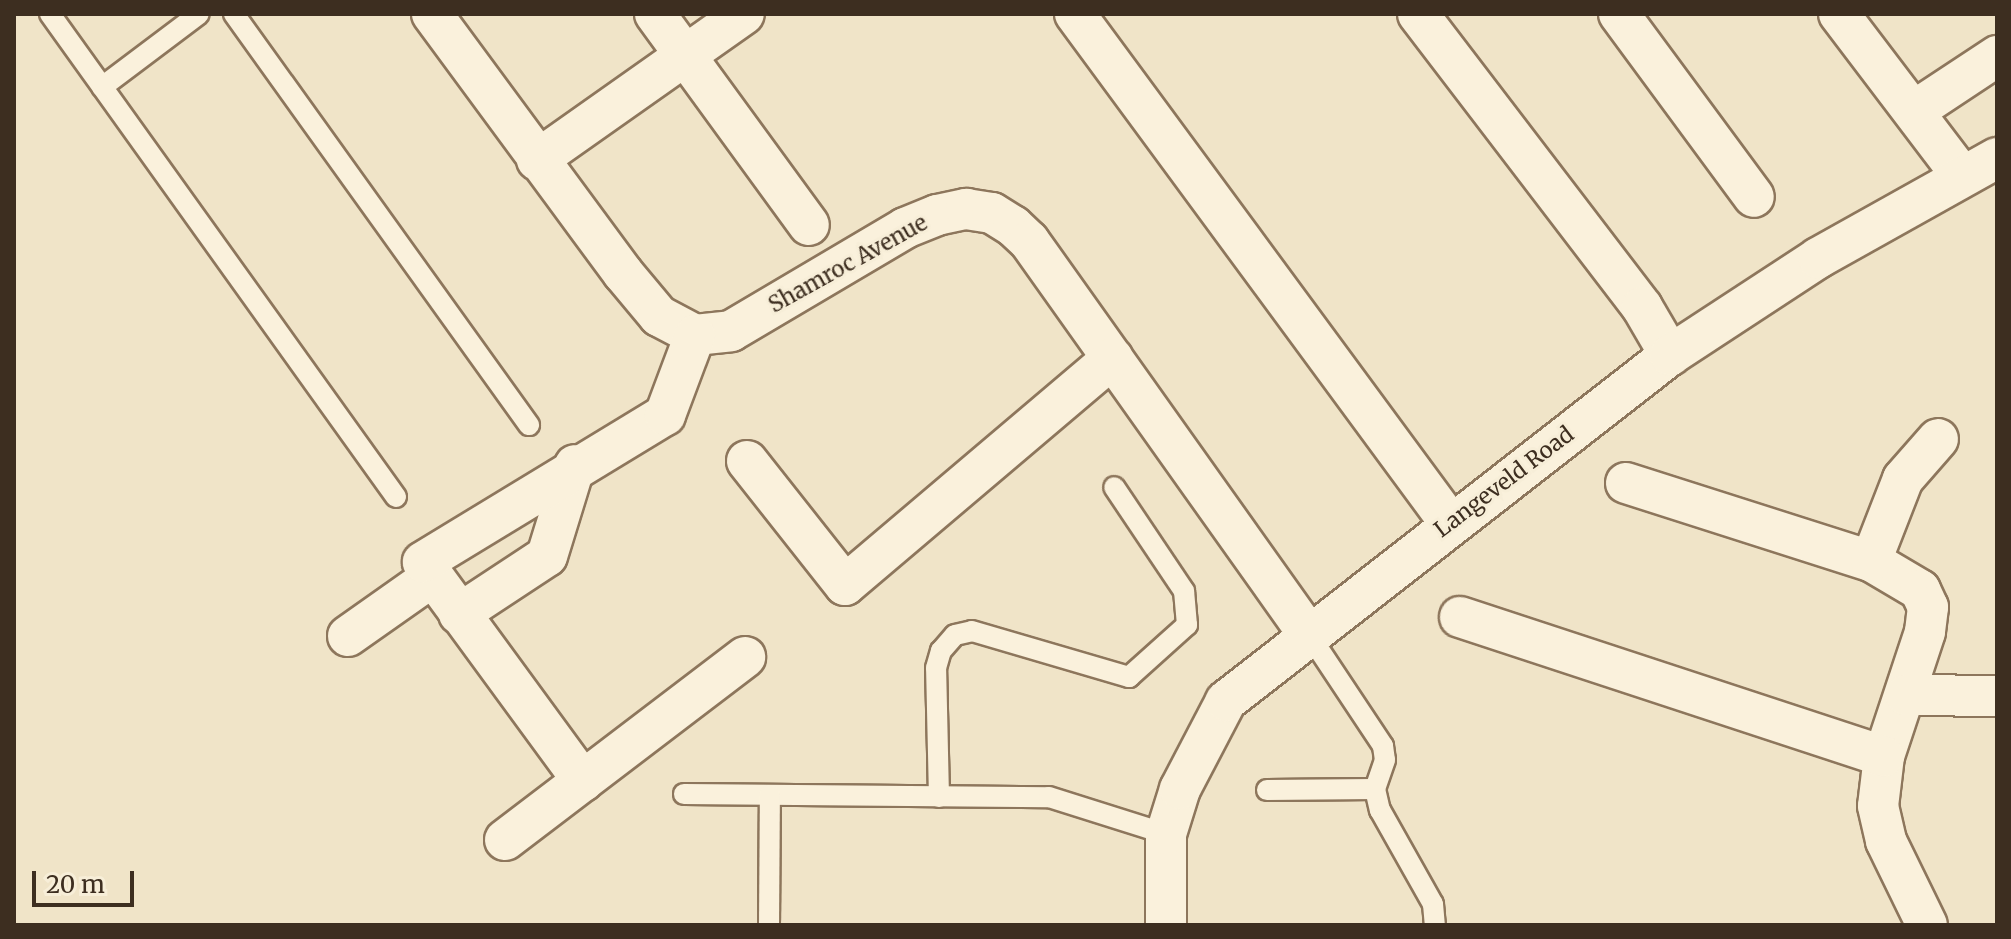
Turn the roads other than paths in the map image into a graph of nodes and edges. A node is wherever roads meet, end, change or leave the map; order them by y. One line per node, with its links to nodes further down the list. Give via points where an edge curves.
1 (50, 14): 13 (lane)
2 (199, 14): 13 (lane)
3 (234, 14): 23 (lane)
4 (432, 14): 16 (street)
5 (655, 14): 11 (street)
6 (744, 14): 11 (street)
7 (1075, 14): 30 (street)
8 (1418, 14): 21 (street, via 1642,307)
9 (1619, 14): 18 (street)
10 (1839, 14): 14 (street)
11 (685, 55): 16 (street); 19 (street)
12 (1997, 56): 14 (street)
13 (102, 87): 29 (lane)
14 (1914, 111): 17 (street)
15 (1997, 158): 17 (street, Langeveld Road)
16 (537, 160): 20 (street, via 659,316)
17 (1962, 176): 21 (street, Langeveld Road, via 1818,258)
18 (1754, 197)
19 (809, 225)
20 (695, 335): 22 (street, Shamroc Avenue, via 731,331 905,228 966,209 992,213 1029,241); 26 (street, via 665,415)
21 (1670, 355): 30 (street, Langeveld Road)
22 (1113, 358): 25 (street, via 845,585); 35 (street, Shamroc Avenue)
23 (529, 425)
24 (1938, 439): 31 (street, via 1907,471)
25 (747, 461)
26 (575, 465): 32 (street); 33 (street, via 547,556)
27 (1626, 483): 31 (street)
28 (1114, 487): 46 (lane, via 1184,591 1187,625 1129,677 972,631 955,635 941,651 936,668)
29 (396, 497)
30 (1450, 523): 35 (street, Langeveld Road)
31 (1871, 561): 38 (street, via 1920,590 1928,607)
32 (428, 569): 33 (street); 36 (street)
33 (459, 614): 41 (street)
34 (1460, 617): 40 (street)
35 (1308, 633): 42 (lane, via 1383,746 1385,760); 47 (street, Langeveld Road, via 1226,701 1180,789)
36 (348, 636)
37 (745, 657): 41 (street)
38 (1906, 695): 39 (street); 40 (street)
39 (1997, 696)
40 (1884, 756): 52 (street, via 1878,806 1886,841)
41 (583, 781): 48 (street)
42 (1375, 789): 43 (lane); 51 (lane, via 1380,810 1433,904)
43 (1267, 790)
44 (684, 794): 45 (lane)
45 (770, 795): 46 (lane); 49 (lane)
46 (939, 797): 47 (lane, via 1049,797)
47 (1166, 834): 50 (street, Langeveld Road)
48 (505, 840)
49 (769, 925)
50 (1166, 925)
51 (1435, 925)
52 (1927, 925)

